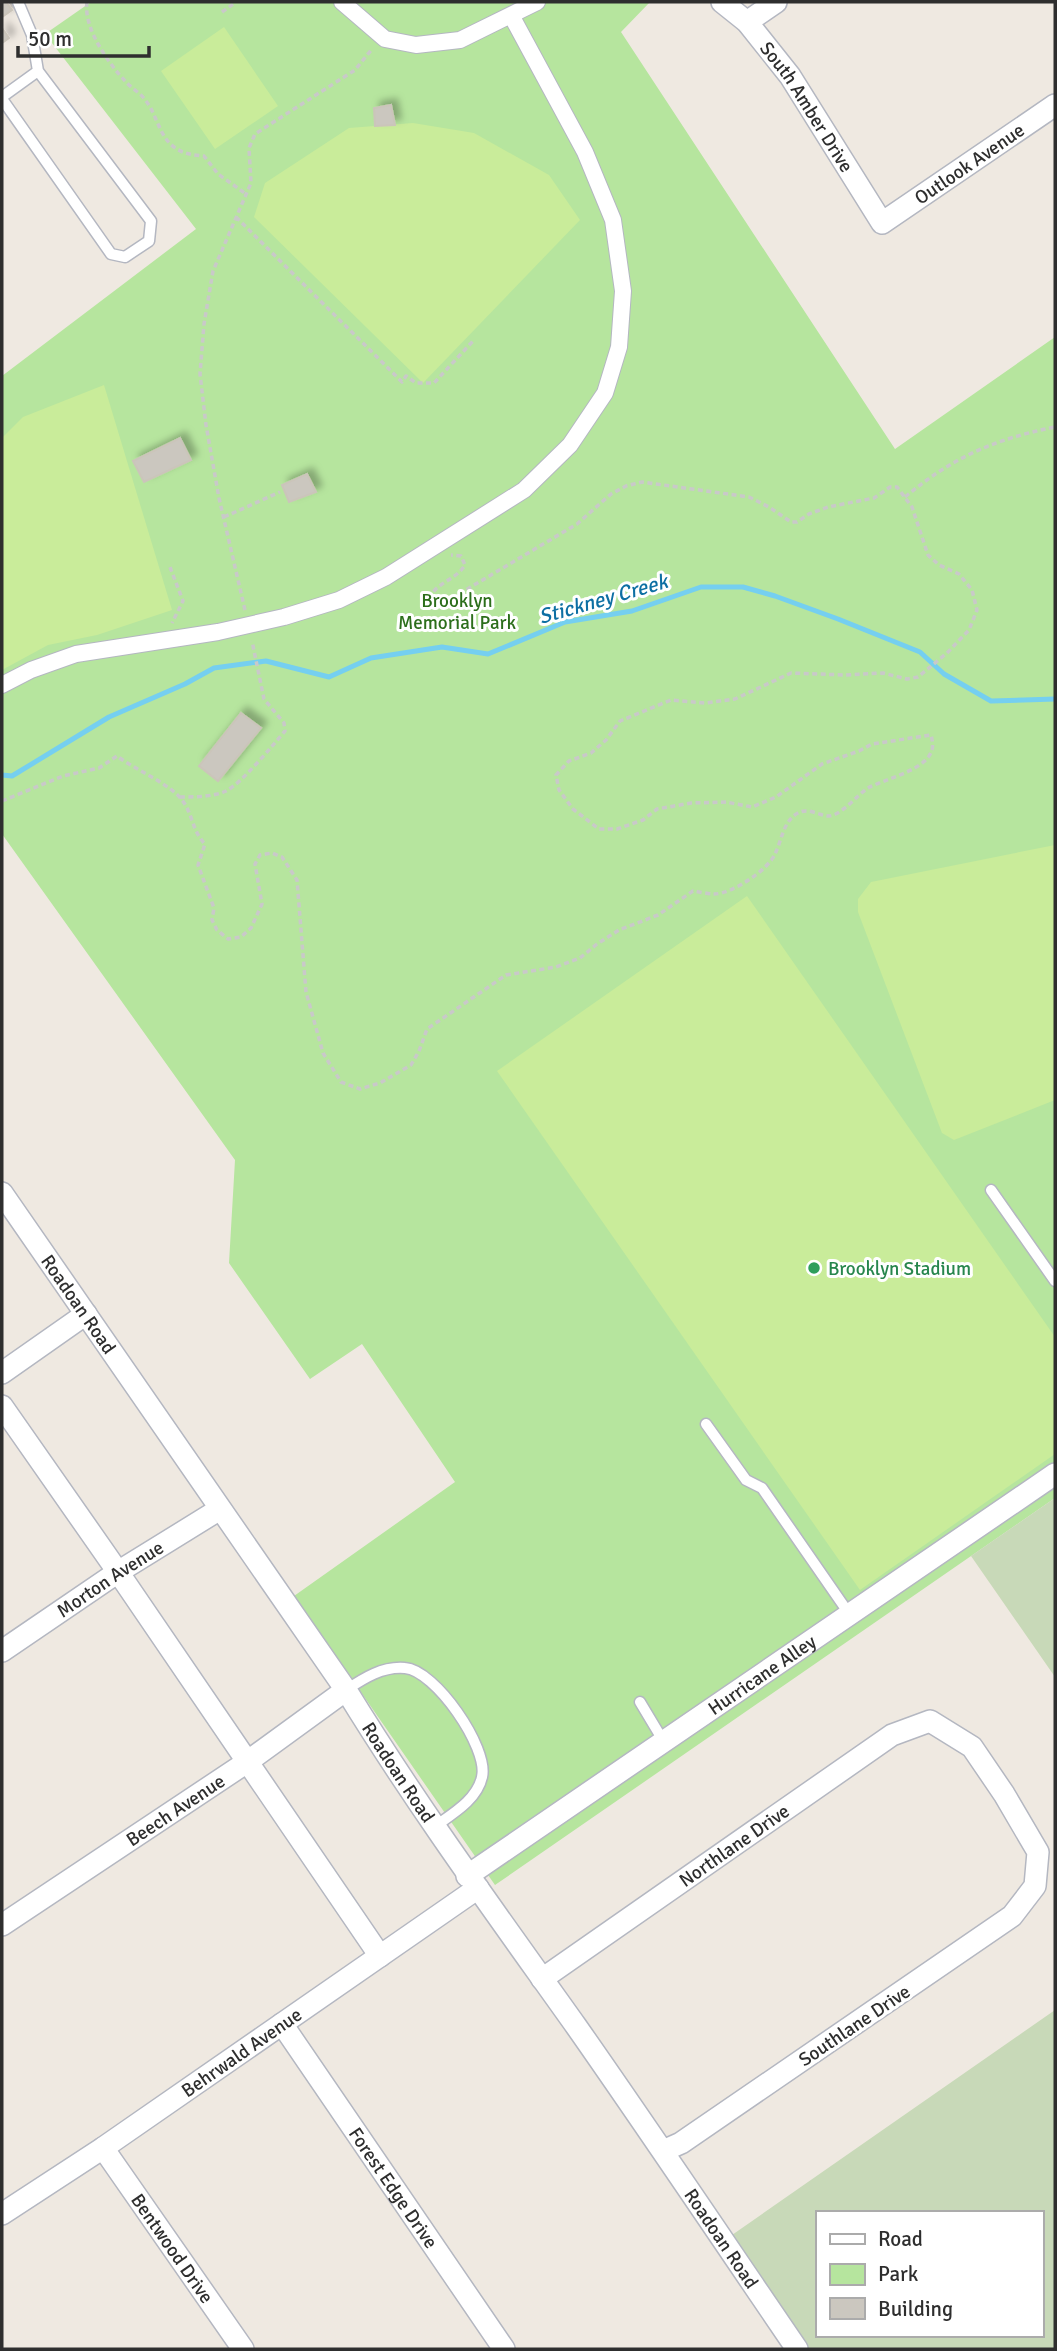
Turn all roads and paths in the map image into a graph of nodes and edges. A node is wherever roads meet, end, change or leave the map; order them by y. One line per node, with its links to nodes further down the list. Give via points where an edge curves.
1 (18, 2): 12 (lane, via 32,35)
2 (87, 2): 15 (path, via 92,33 121,76 148,104 172,146 185,154 204,156 218,174)
3 (236, 2): 8 (path)
4 (342, 2): 11 (street)
5 (537, 2): 9 (street)
6 (722, 2): 10 (street, South Amber Drive)
7 (776, 2): 10 (street)
8 (222, 12)
9 (511, 15): 11 (street, via 460,40 416,45); 25 (street, via 585,152 614,220 623,290 620,347 605,393 570,445 524,490 386,577 339,600)
10 (747, 22): 17 (street, South Amber Drive, via 790,76)
11 (380, 35): 15 (path, via 355,70 255,134)
12 (38, 71): 13 (lane); 13 (lane, via 151,222 149,241 125,257 111,254)
13 (2, 98)
14 (1055, 105): 17 (street, Outlook Avenue)
15 (246, 194): 16 (path)
16 (236, 217): 18 (path, via 402,382 406,376 416,383 434,383); 22 (path, via 213,271 200,374 205,425)
17 (882, 223)
18 (473, 341)
19 (1055, 427): 21 (path, via 1008,437 958,459)
20 (280, 492): 22 (path)
21 (905, 497): 23 (path, via 897,487 890,487 874,498 791,522 749,497 642,482 611,494 577,524 437,607 429,598 433,589 465,565 461,556 452,555); 28 (path, via 928,555 959,574 972,590 977,610 969,630 918,677 791,673 735,699 705,703 671,700 620,721 591,753 569,761 556,775 559,790 573,809 599,829 617,829 643,820 657,809 691,803 751,807 776,797 822,764 872,744 931,736 934,744 929,757 868,789 839,813 799,812 780,838 775,856 757,875 731,889 716,894 693,891 658,915 619,930 580,958 497,980 427,1029 411,1065 380,1083 360,1089 341,1082 323,1053 306,992 297,880 282,857 260,855 255,864 262,904 251,928 241,937 228,939 212,920 215,908 198,865 205,844)
22 (224, 516): 25 (path)
23 (442, 562)
24 (170, 567): 26 (path, via 183,601)
25 (249, 625): 26 (street); 28 (path, via 264,699 285,730 257,764 226,791)
26 (163, 640): 27 (street, via 76,653)
27 (2, 685)
28 (180, 797): 29 (path, via 117,756 99,768 63,776)
29 (2, 802)
30 (991, 1190): 32 (lane)
31 (2, 1193): 33 (street, Roadoan Road)
32 (1055, 1281)
33 (86, 1314): 34 (street); 38 (street, Roadoan Road)
34 (2, 1373)
35 (2, 1405): 39 (street)
36 (706, 1424): 40 (lane, via 746,1480 762,1488)
37 (1055, 1474): 40 (street, Hurricane Alley)
38 (219, 1509): 39 (street, Morton Avenue); 42 (street, Roadoan Road)
39 (118, 1572): 41 (street, Morton Avenue); 45 (street)
40 (850, 1615): 44 (street, Hurricane Alley)
41 (2, 1651)
42 (346, 1690): 45 (street, Beech Avenue); 46 (street, Roadoan Road); 46 (lane, via 385,1669 407,1668 424,1674 463,1723 482,1759 482,1776 475,1793)
43 (640, 1703): 44 (lane)
44 (664, 1742): 47 (street, Hurricane Alley)
45 (247, 1762): 49 (street, Beech Avenue); 50 (street)
46 (434, 1827): 47 (street, Roadoan Road)
47 (472, 1882): 50 (street, Behrwald Avenue); 51 (street, Roadoan Road)
48 (1035, 1886): 51 (street, Northlane Drive, via 1038,1852 1004,1794 972,1747 930,1721 892,1735); 54 (street, Southlane Drive, via 1012,1916)
49 (2, 1925)
50 (380, 1956): 52 (street, Behrwald Avenue)
51 (542, 1979): 54 (street, Roadoan Road)
52 (282, 2024): 53 (street, Behrwald Avenue); 57 (street, Forest Edge Drive)
53 (103, 2147): 55 (street, Behrwald Avenue); 56 (street, Bentwood Drive)
54 (663, 2151): 58 (street, Roadoan Road)
55 (2, 2214)
56 (243, 2349)
57 (504, 2349)
58 (797, 2349)

